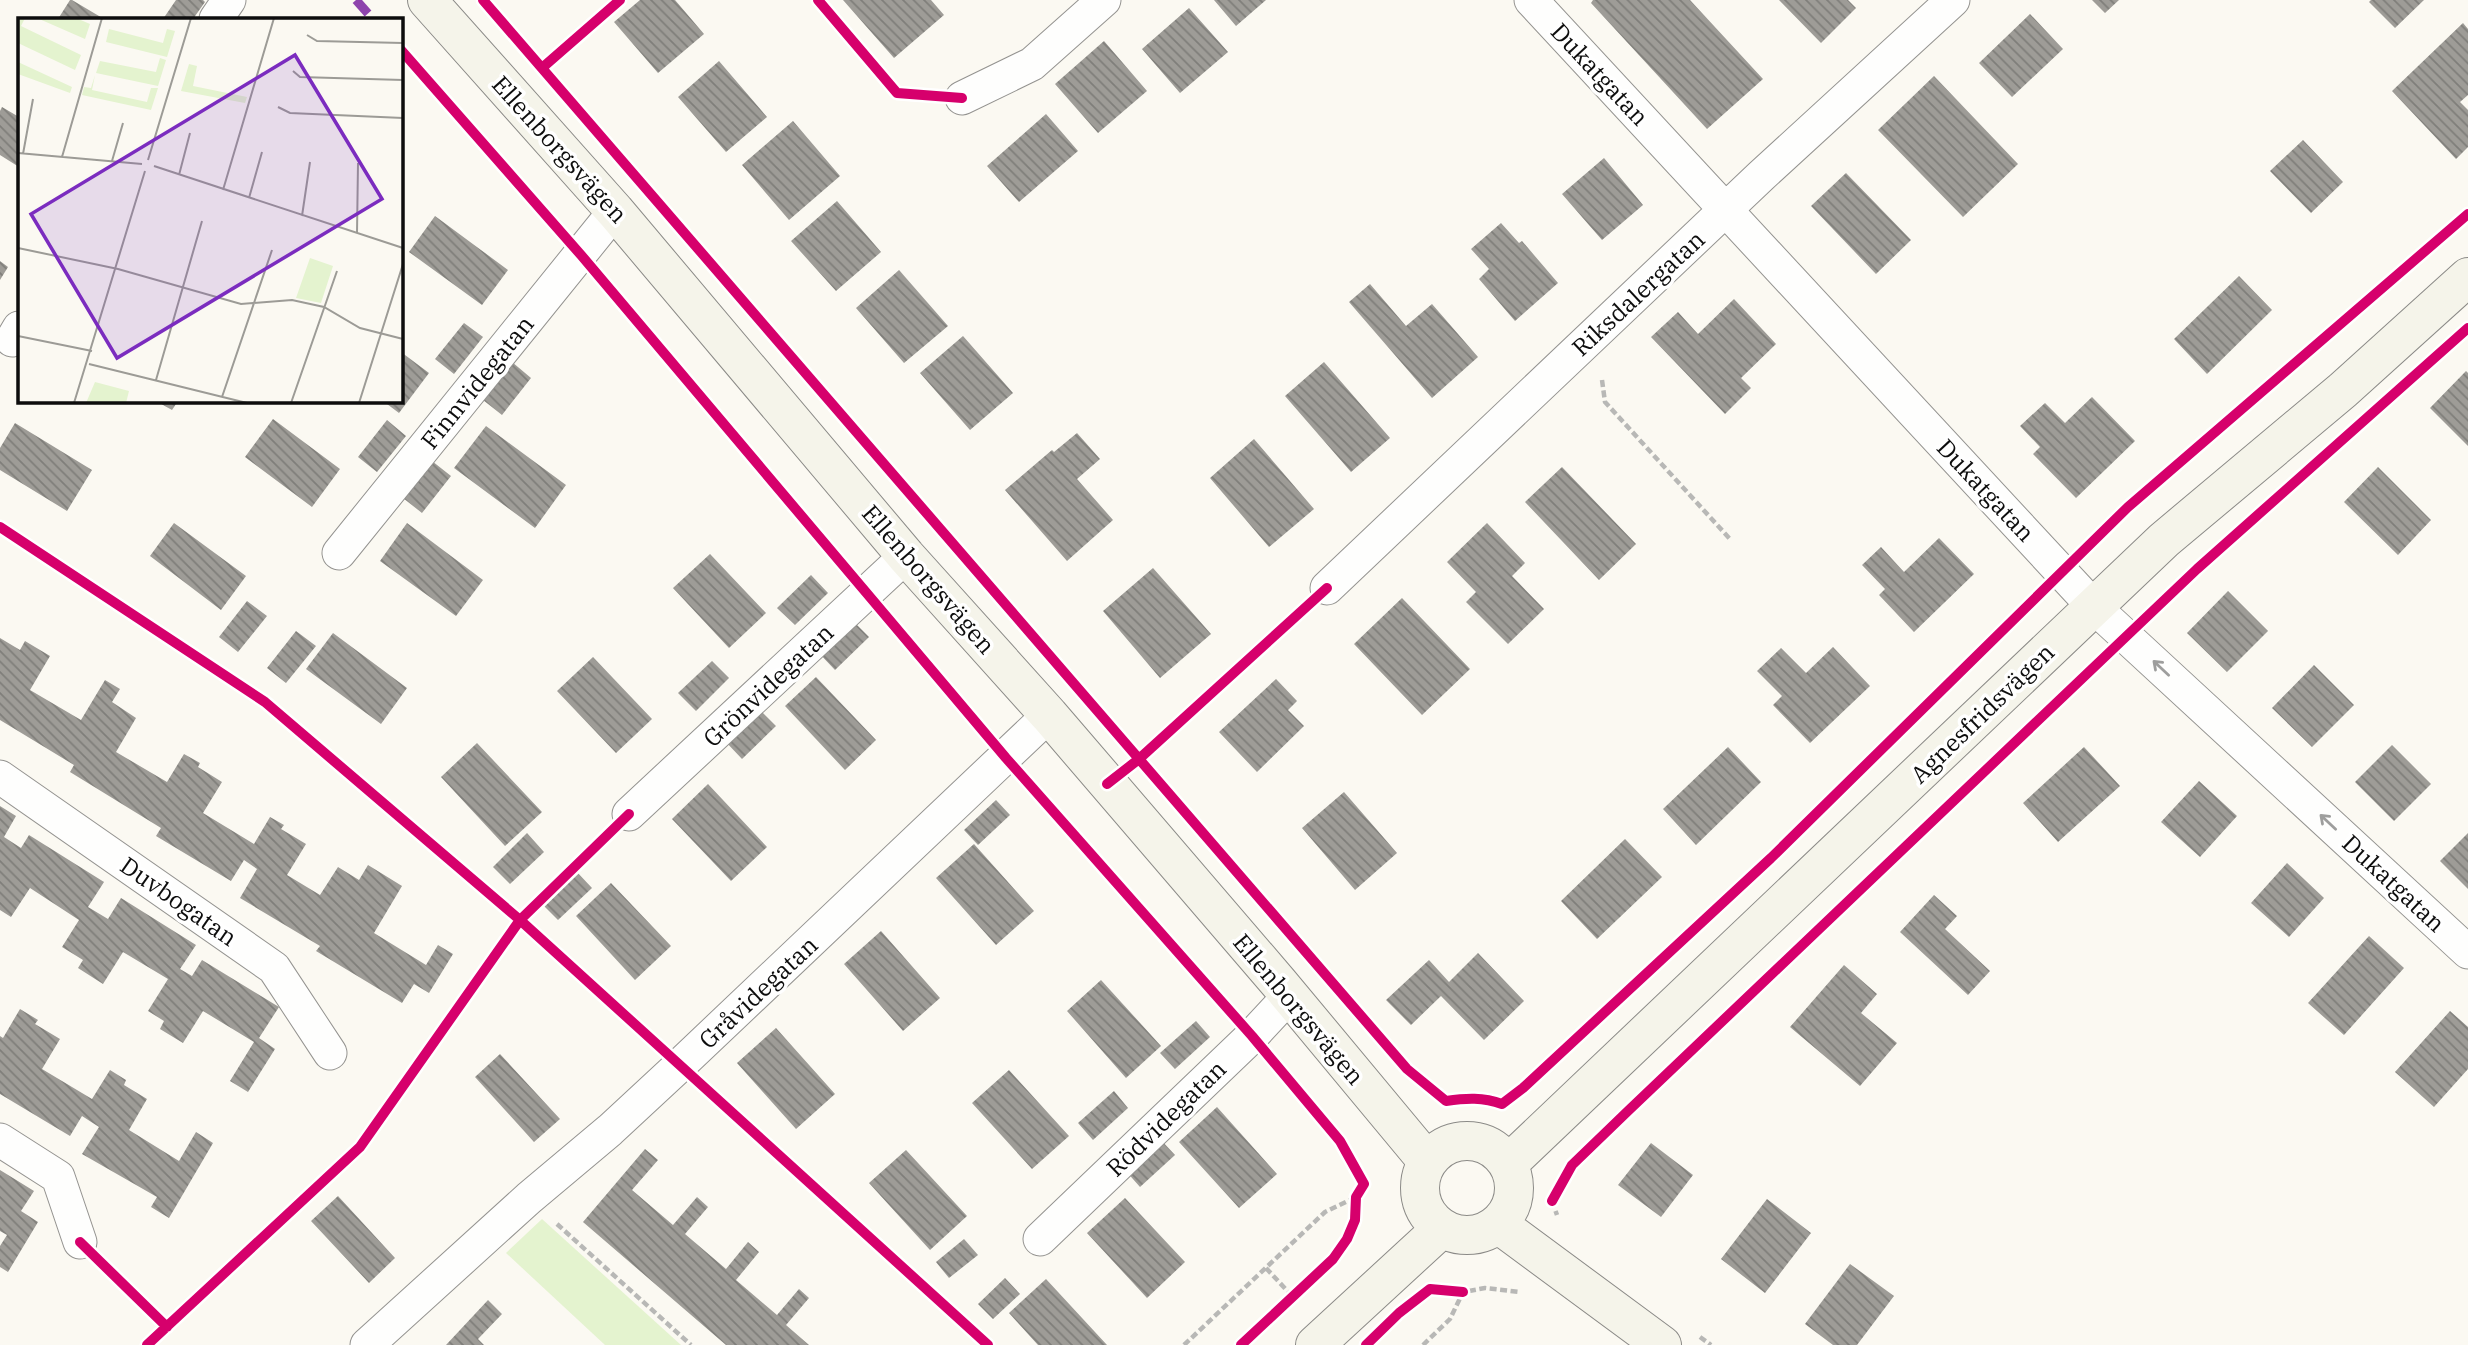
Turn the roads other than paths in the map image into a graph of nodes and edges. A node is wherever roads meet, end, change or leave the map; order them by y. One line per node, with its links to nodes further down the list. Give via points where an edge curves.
1 (229, 0): 6 (street)
2 (427, 0): 9 (street, Ellenborgsvägen)
3 (1104, 0): 7 (street, via 1032,64)
4 (1531, 0): 8 (street, Dukatgatan)
5 (1953, 0): 8 (street, Riksdalergatan)
6 (217, 18)
7 (962, 98)
8 (1726, 209): 13 (street, Riksdalergatan); 14 (street, Dukatgatan)
9 (615, 211): 11 (street, Finnvidegatan); 12 (street, Ellenborgsvägen)
10 (2468, 277): 14 (street, Agnesfridsvägen, via 2343,390 2164,540)
11 (339, 553)
12 (906, 555): 15 (street, Ellenborgsvägen); 17 (street, Grönvidegatan)
13 (1327, 588)
14 (2094, 607): 18 (street, Dukatgatan, one-way to 14); 23 (street, Agnesfridsvägen)
15 (1049, 715): 19 (street, Ellenborgsvägen); 28 (street, Gråvidegatan, via 610,1130)
16 (0, 777): 20 (street, Duvbogatan, via 274,968)
17 (629, 814)
18 (2468, 952)
19 (1290, 996): 22 (street, Ellenborgsvägen); 26 (street, Rödvidegatan)
20 (330, 1053)
21 (0, 1140): 27 (street, via 58,1177)
22 (1427, 1161): 23 (street, via 1441,1148 1459,1141 1478,1142 1495,1150); 25 (street, via 1420,1179 1420,1198)
23 (1508, 1164): 24 (street, via 1515,1181 1514,1200)
24 (1498, 1224): 25 (street, via 1479,1234 1458,1236); 30 (street)
25 (1441, 1229): 29 (street)
26 (1040, 1238)
27 (80, 1242)
28 (367, 1345)
29 (1315, 1345)
30 (1662, 1345)

